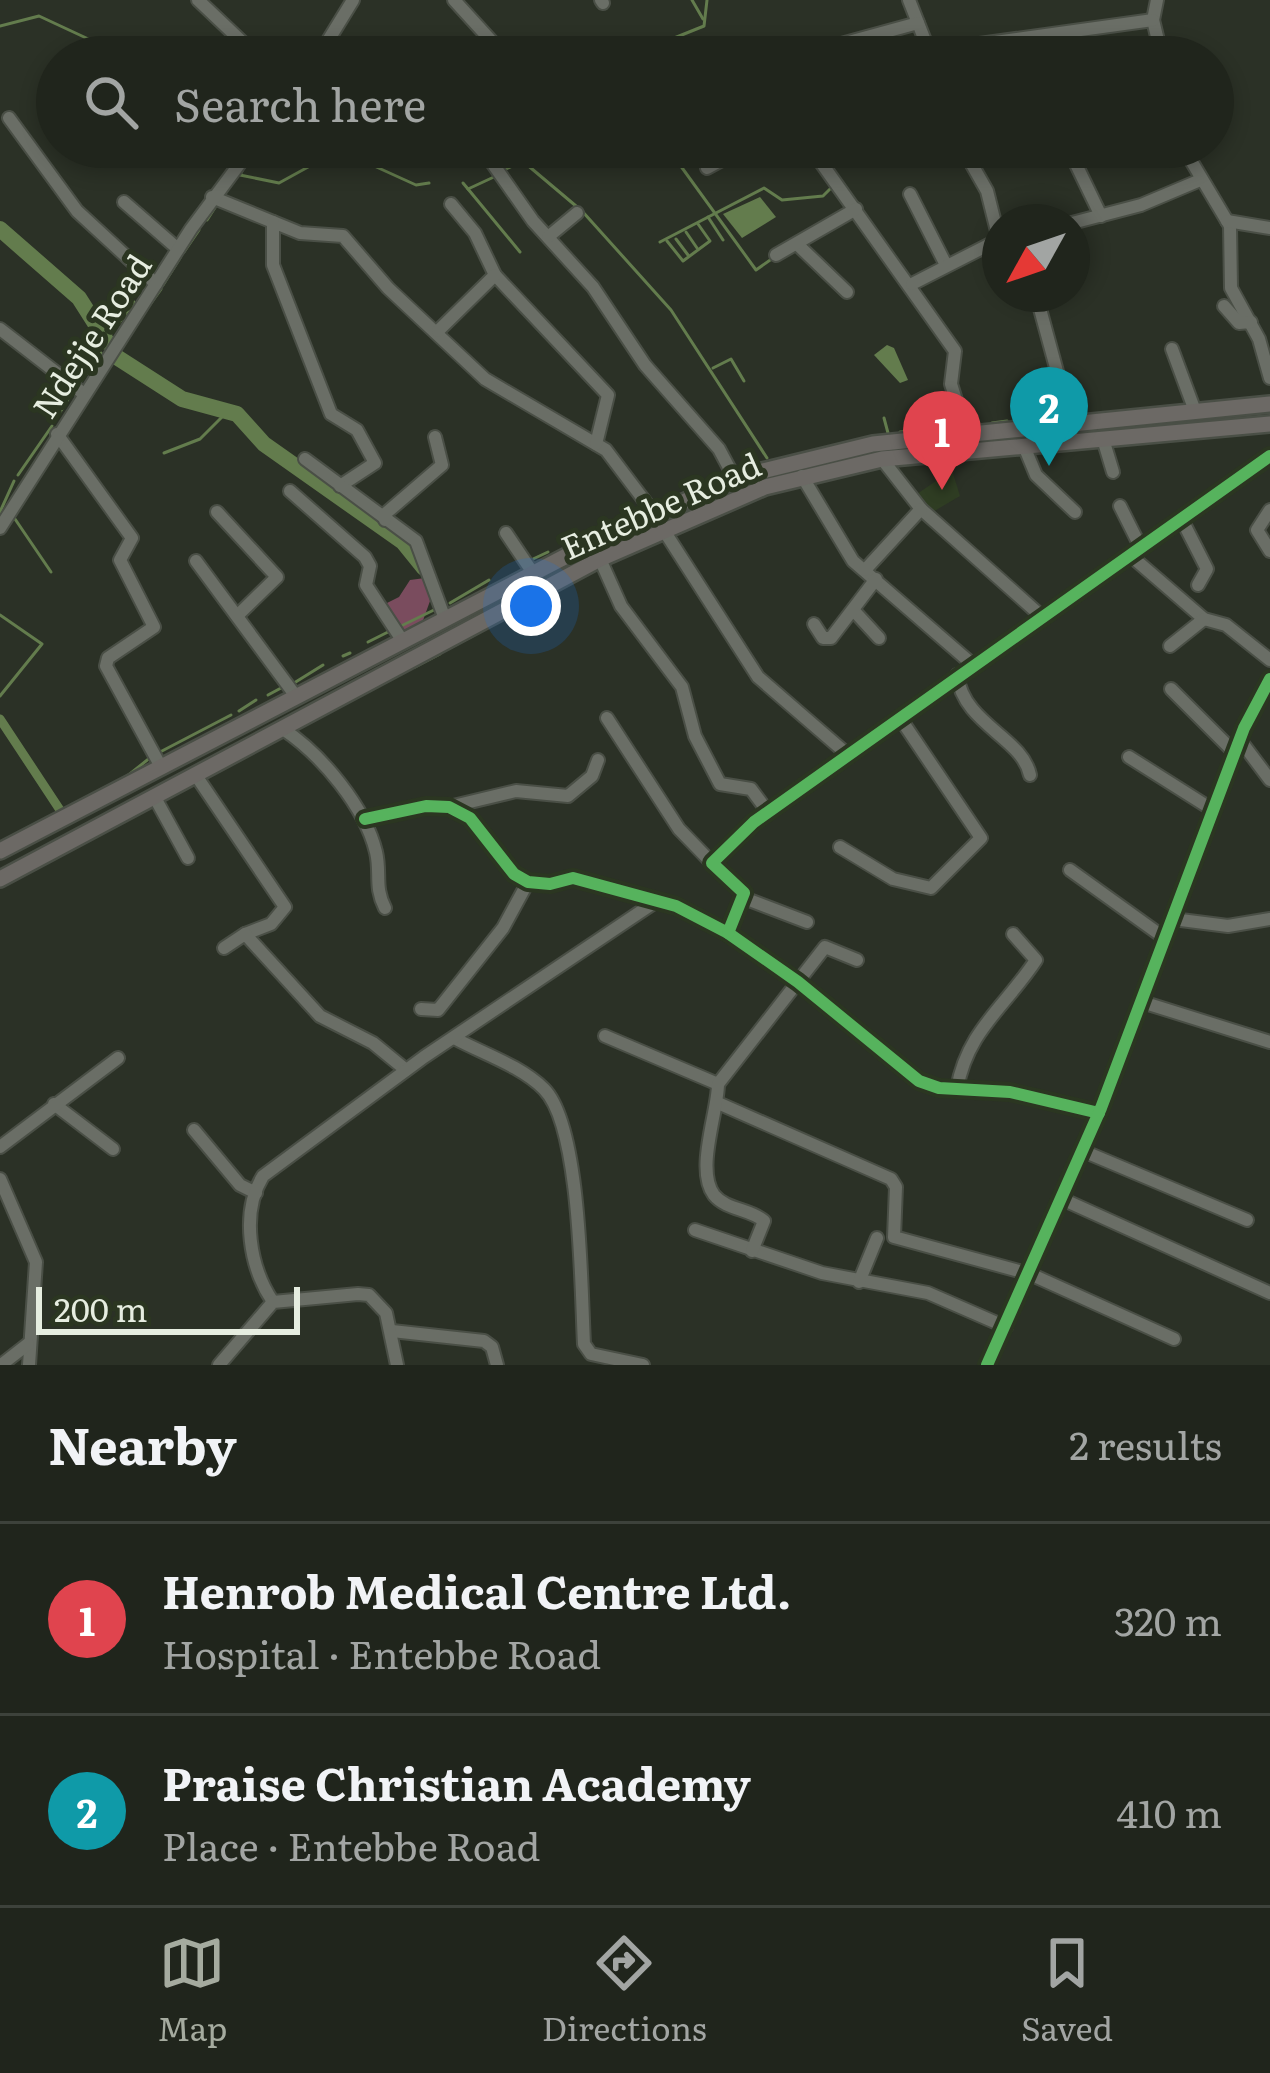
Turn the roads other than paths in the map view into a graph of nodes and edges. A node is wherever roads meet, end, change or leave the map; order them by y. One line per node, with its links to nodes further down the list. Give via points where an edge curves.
1 (198, 0): 8 (street)
2 (353, 0): 9 (street)
3 (454, 0): 10 (street)
4 (909, 0): 7 (street)
5 (1157, 0): 6 (street)
6 (1154, 20): 13 (street); 14 (street)
7 (918, 23): 11 (street); 12 (street)
8 (236, 36)
9 (331, 36)
10 (488, 36)
11 (871, 36)
12 (923, 36)
13 (1065, 36)
14 (1157, 36)
15 (8, 124): 16 (street)
16 (36, 159)
17 (43, 168): 44 (street)
18 (235, 168): 26 (street, Ndejje Road)
19 (497, 168): 37 (street)
20 (826, 168): 30 (street)
21 (974, 168): 29 (street)
22 (1078, 168): 32 (street)
23 (1192, 168): 24 (street)
24 (1198, 181): 32 (street); 34 (street)
25 (910, 194): 42 (street)
26 (212, 197): 35 (street); 40 (street, Ndejje Road)
27 (124, 202): 40 (street)
28 (451, 204): 43 (street)
29 (990, 204)
30 (856, 209): 38 (street); 45 (street)
31 (577, 213): 37 (street)
32 (1100, 216): 33 (street)
33 (1090, 218)
34 (1227, 221): 36 (street); 49 (street, via 1228,275)
35 (273, 222): 51 (street, via 343,236); 72 (street, via 273,265 331,414 357,430 375,463)
36 (1270, 228)
37 (548, 237): 71 (street, via 719,448)
38 (798, 245): 41 (street); 46 (street)
39 (982, 247): 42 (street)
40 (178, 249): 44 (street, Ndejje Road)
41 (776, 256)
42 (945, 263): 45 (street)
43 (495, 275): 51 (street); 63 (street, via 608,395)
44 (156, 284): 54 (street, Ndejje Road)
45 (912, 284): 59 (street, via 955,351 951,384)
46 (847, 292)
47 (1224, 306): 49 (street, via 1239,323)
48 (1041, 312): 57 (street)
49 (1251, 322): 53 (street)
50 (0, 329): 54 (street)
51 (438, 331): 63 (street, via 485,379)
52 (1172, 349): 56 (street)
53 (1270, 378)
54 (84, 394): 60 (street, Ndejje Road)
55 (1270, 404): 56 (main road, Entebbe Road)
56 (1195, 411): 57 (main road, Entebbe Road)
57 (1071, 423): 59 (main road, Entebbe Road)
58 (1270, 424): 62 (main road, Entebbe Road)
59 (967, 432): 71 (main road, Entebbe Road, via 873,444)
60 (57, 434): 82 (street, Ndejje Road); 116 (street, via 132,538 120,560 154,627 106,666)
61 (435, 437): 81 (street, via 442,465)
62 (1102, 439): 64 (main road, Entebbe Road); 68 (street)
63 (596, 444): 78 (street)
64 (1024, 446): 67 (main road, Entebbe Road); 79 (street, via 1036,476)
65 (1267, 458): 69 (street); 80 (street)
66 (305, 459): 72 (street)
67 (882, 459): 70 (main road, Entebbe Road); 75 (street)
68 (1113, 472)
69 (1270, 475)
70 (802, 476): 83 (main road, Entebbe Road); 90 (street)
71 (735, 479): 78 (main road, Entebbe Road)
72 (340, 486): 81 (street)
73 (290, 491): 99 (street, via 365,557 366,585)
74 (1120, 506): 86 (street)
75 (921, 509): 90 (street); 93 (street)
76 (1270, 510): 85 (street, via 1256,530)
77 (218, 512): 94 (street, via 277,577)
78 (653, 512): 89 (main road, Entebbe Road)
79 (1075, 512)
80 (1181, 518): 86 (street); 91 (street, via 1207,569)
81 (385, 520): 95 (street, via 416,541)
82 (0, 528)
83 (663, 529): 87 (main road, Entebbe Road); 113 (street, via 758,677)
84 (506, 532): 89 (street)
85 (1270, 551)
86 (1136, 552): 93 (street); 96 (street)
87 (600, 560): 108 (main road, Entebbe Road); 123 (street, via 621,605 682,687 720,784 751,789)
88 (196, 561): 94 (street)
89 (533, 574): 95 (main road, Entebbe Road)
90 (870, 575): 92 (street); 102 (street)
91 (1198, 585)
92 (856, 612): 97 (street, via 827,639); 98 (street)
93 (1040, 615): 102 (street)
94 (237, 616): 107 (street)
95 (445, 619): 99 (main road, Entebbe Road)
96 (1204, 619): 100 (street); 101 (street, via 1226,625)
97 (814, 624)
98 (879, 638)
99 (402, 640): 104 (main road, Entebbe Road)
100 (1170, 646)
101 (1270, 660)
102 (971, 664): 103 (street)
103 (957, 675): 110 (street); 118 (street, via 963,700)
104 (326, 678): 107 (main road, Entebbe Road); 108 (main road)
105 (1270, 679): 112 (street)
106 (1171, 689): 112 (street)
107 (296, 695): 116 (main road, Entebbe Road)
108 (335, 700): 111 (main road, Entebbe Road)
109 (608, 718): 128 (street, via 679,829)
110 (900, 718): 113 (street); 125 (street, via 981,838 931,888 893,878)
111 (284, 729): 117 (main road, Entebbe Road); 124 (street)
112 (1238, 746): 119 (street); 122 (street)
113 (847, 754): 123 (street)
114 (1129, 757): 122 (street)
115 (598, 760): 121 (street, via 568,796 516,791)
116 (160, 765): 126 (main road, Entebbe Road)
117 (195, 774): 120 (main road, Entebbe Road); 139 (street, via 285,907 271,924)
118 (1030, 775)
119 (1270, 780)
120 (154, 796): 127 (street); 130 (main road, Entebbe Road)
121 (448, 807): 124 (street); 131 (street, via 470,818)
122 (1214, 810): 135 (street)
123 (768, 812): 128 (street)
124 (365, 819): 134 (street)
125 (840, 847)
126 (0, 851)
127 (188, 859)
128 (712, 863): 132 (street)
129 (1070, 870): 141 (street)
130 (0, 879)
131 (529, 882): 133 (street, via 573,878); 146 (street, via 437,1010)
132 (744, 898): 137 (street); 138 (street)
133 (658, 900): 138 (street); 148 (street)
134 (386, 908)
135 (1174, 919): 136 (street, via 1228,926); 141 (street)
136 (1270, 919)
137 (807, 922)
138 (728, 933): 144 (street)
139 (245, 934): 142 (street); 151 (street, via 320,1016)
140 (1012, 934): 153 (street, via 1036,960 978,1028)
141 (1166, 939): 145 (street)
142 (224, 948)
143 (856, 960): 144 (street, via 828,945)
144 (798, 982): 152 (street); 153 (street, via 919,1081)
145 (1142, 1002): 149 (street); 156 (street)
146 (421, 1009)
147 (605, 1036): 152 (street)
148 (456, 1039): 151 (street); 182 (street, via 525,1074 556,1104 572,1168 584,1344 591,1354)
149 (1270, 1042)
150 (118, 1058): 155 (street)
151 (406, 1070): 162 (street, via 273,1167)
152 (718, 1084): 154 (street)
153 (958, 1090): 156 (street)
154 (718, 1103): 167 (street, via 708,1125 710,1189 764,1221); 168 (street, via 891,1179 894,1237)
155 (55, 1104): 158 (street); 159 (street)
156 (1099, 1113): 160 (street)
157 (194, 1130): 162 (street, via 240,1185)
158 (0, 1147)
159 (113, 1149)
160 (1083, 1151): 163 (street); 164 (street)
161 (0, 1179): 175 (street, via 36,1262)
162 (256, 1192): 171 (street, via 252,1268)
163 (1062, 1199): 168 (street); 170 (street)
164 (1247, 1220)
165 (695, 1230): 167 (street)
166 (877, 1238): 169 (street)
167 (752, 1251): 169 (street)
168 (1030, 1274): 172 (street); 174 (street)
169 (859, 1282): 172 (street, via 928,1293)
170 (1270, 1293)
171 (273, 1302): 173 (street, via 369,1295); 179 (street)
172 (1006, 1328): 176 (street)
173 (392, 1331): 180 (street); 181 (street, via 484,1341)
174 (1174, 1339)
175 (28, 1344): 177 (street); 178 (street)
176 (994, 1363)
177 (1, 1365)
178 (29, 1365)
179 (219, 1365)
180 (398, 1365)
181 (497, 1365)
182 (643, 1365)

